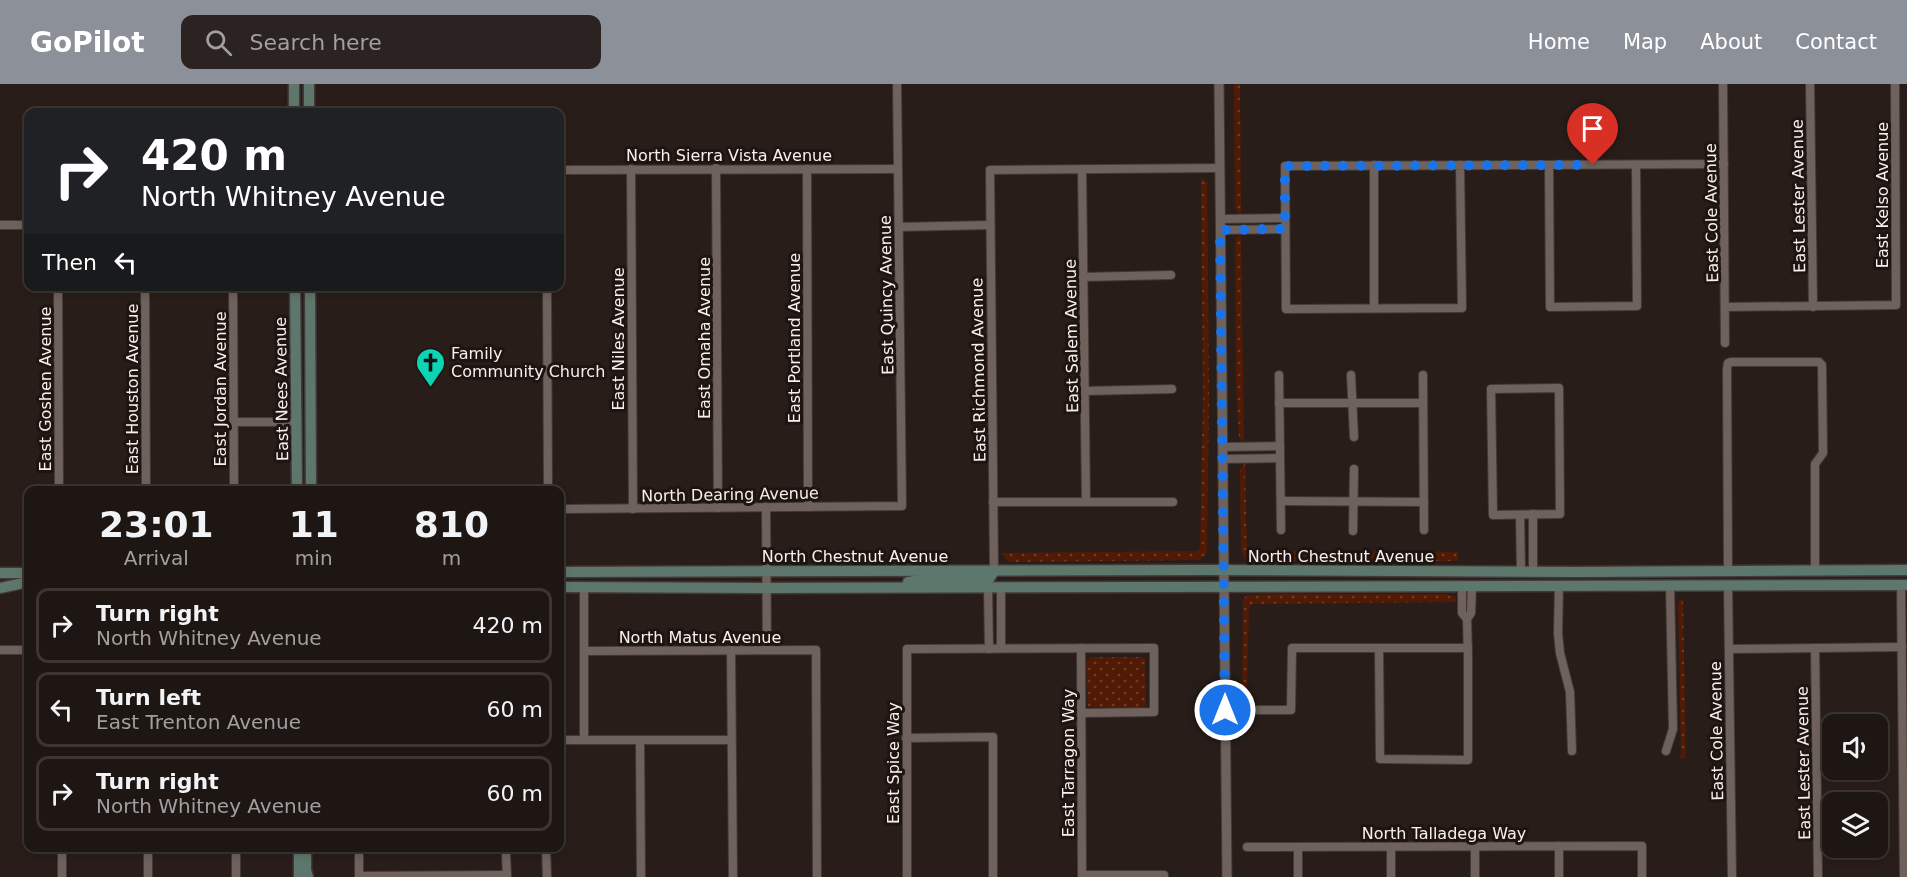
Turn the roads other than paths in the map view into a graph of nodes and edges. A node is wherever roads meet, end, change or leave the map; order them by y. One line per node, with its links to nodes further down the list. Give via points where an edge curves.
1 (294, 84): 8 (main road)
2 (309, 84): 9 (main road)
3 (897, 84): 19 (street, East Quincy Avenue)
4 (1219, 84): 17 (street)
5 (1723, 84): 10 (street, East Cole Avenue)
6 (1810, 84): 42 (street, East Lester Avenue)
7 (1895, 84): 22 (street, East Kelso Avenue)
8 (294, 108)
9 (309, 108)
10 (1724, 164): 14 (street); 41 (street, East Cole Avenue)
11 (1374, 165): 12 (street); 24 (street, via 1285,166); 43 (street)
12 (1460, 165): 13 (street); 43 (street, via 1462,308)
13 (1549, 165): 14 (street); 14 (street, via 1550,307 1637,306)
14 (1636, 165)
15 (716, 168): 16 (street, North Sierra Vista Avenue); 18 (street, North Sierra Vista Avenue); 80 (street, East Omaha Avenue)
16 (807, 168): 19 (street, North Sierra Vista Avenue); 78 (street, East Portland Avenue)
17 (1219, 168): 20 (street); 25 (street)
18 (631, 169): 21 (street, North Sierra Vista Avenue); 79 (street, East Niles Avenue)
19 (898, 169): 29 (street, East Quincy Avenue)
20 (1082, 169): 28 (street, East Richmond Avenue, via 990,170); 33 (street, East Salem Avenue)
21 (564, 170)
22 (1896, 200): 23 (street); 42 (street, East Kelso Avenue, via 1896,305)
23 (1907, 200)
24 (1285, 218): 25 (street); 30 (street)
25 (1220, 219): 31 (street)
26 (0, 225): 27 (street)
27 (24, 225)
28 (990, 225): 29 (street); 71 (street, East Richmond Avenue)
29 (899, 227): 76 (street, East Quincy Avenue)
30 (1285, 229): 31 (street); 43 (street, via 1286,309)
31 (1220, 230): 59 (street)
32 (1171, 275): 33 (street)
33 (1083, 277): 49 (street, East Salem Avenue)
34 (58, 291): 64 (street, East Goshen Avenue)
35 (145, 291): 65 (street, East Houston Avenue)
36 (233, 291): 54 (street, East Jordan Avenue)
37 (295, 291): 40 (main road, East Nees Avenue)
38 (310, 291): 53 (main road, East Nees Avenue)
39 (547, 291): 69 (street)
40 (295, 305): 53 (main road, via 303,339 304,404); 55 (main road, East Nees Avenue)
41 (1725, 307): 42 (street); 44 (street, East Cole Avenue)
42 (1813, 307)
43 (1374, 308)
44 (1725, 343)
45 (1279, 375): 51 (street)
46 (1352, 375): 50 (street)
47 (1423, 375): 52 (street)
48 (1172, 389): 49 (street)
49 (1084, 391): 72 (street, East Salem Avenue)
50 (1353, 402): 51 (street); 52 (street); 56 (street)
51 (1279, 403): 58 (street)
52 (1423, 403): 75 (street)
53 (311, 408): 68 (main road, East Nees Avenue)
54 (234, 422): 55 (street); 66 (street, East Jordan Avenue)
55 (296, 422): 67 (main road, East Nees Avenue)
56 (1354, 437)
57 (1257, 446): 58 (street); 59 (street); 62 (street)
58 (1280, 446): 60 (street)
59 (1223, 447): 61 (street)
60 (1280, 458): 62 (street); 70 (street)
61 (1223, 459): 62 (street); 89 (street)
62 (1257, 459)
63 (1354, 469): 74 (street)
64 (59, 486)
65 (146, 486)
66 (234, 486)
67 (297, 486)
68 (311, 486)
69 (548, 486)
70 (1281, 501): 74 (street); 84 (street)
71 (993, 502): 72 (street); 92 (street, East Richmond Avenue)
72 (1086, 502): 73 (street)
73 (1173, 502)
74 (1353, 502): 75 (street); 86 (street)
75 (1424, 502): 85 (street)
76 (902, 506): 78 (street, North Dearing Avenue)
77 (766, 507): 78 (street, North Dearing Avenue); 80 (street, North Dearing Avenue); 95 (street)
78 (808, 507)
79 (633, 508): 80 (street, North Dearing Avenue); 81 (street, North Dearing Avenue)
80 (718, 508)
81 (564, 509)
82 (1520, 514): 83 (street); 83 (street, via 1493,515 1491,389 1559,388 1560,514); 87 (street)
83 (1533, 514): 88 (street)
84 (1281, 530)
85 (1424, 530)
86 (1353, 531)
87 (1520, 537): 88 (street); 96 (street)
88 (1533, 537): 97 (street)
89 (1225, 570): 92 (main road, North Chestnut Avenue); 96 (main road, North Chestnut Avenue); 110 (street)
90 (1815, 570): 91 (main road, North Chestnut Avenue); 93 (main road, North Chestnut Avenue); 93 (street, via 1815,464 1822,453 1822,365 1731,362 1727,369); 103 (main road, via 1801,577 1739,577)
91 (1907, 570)
92 (994, 571): 95 (main road, North Chestnut Avenue); 114 (main road, via 989,579 927,579)
93 (1728, 571): 97 (main road, North Chestnut Avenue); 102 (main road, via 1719,577 1679,578)
94 (564, 572): 95 (main road, North Chestnut Avenue)
95 (766, 572): 113 (street)
96 (1521, 572): 97 (main road, North Chestnut Avenue)
97 (1533, 572): 104 (main road, via 1515,577 1471,578 1463,582)
98 (0, 573): 99 (main road)
99 (24, 573)
100 (24, 583): 111 (main road)
101 (1905, 583): 103 (main road, North Chestnut Avenue); 117 (street)
102 (1670, 585): 103 (main road, North Chestnut Avenue); 105 (main road, North Chestnut Avenue); 138 (street, via 1673,729)
103 (1728, 585): 124 (street, East Cole Avenue)
104 (1467, 586): 105 (main road, North Chestnut Avenue); 110 (main road, North Chestnut Avenue); 121 (street, via 1462,613 1467,619)
105 (1558, 586): 137 (street, via 1558,633 1570,692)
106 (564, 587): 107 (main road, North Chestnut Avenue)
107 (584, 587): 113 (main road, North Chestnut Avenue); 129 (street)
108 (988, 587): 109 (main road, North Chestnut Avenue); 114 (main road, North Chestnut Avenue); 115 (street)
109 (1001, 587): 110 (main road, North Chestnut Avenue); 116 (street)
110 (1225, 587): 130 (street)
111 (0, 588): 112 (main road)
112 (24, 588)
113 (766, 588): 114 (main road, North Chestnut Avenue); 128 (street)
114 (878, 588)
115 (988, 613): 116 (street); 123 (street)
116 (1001, 613): 118 (street)
117 (1902, 647): 122 (street); 139 (street)
118 (1001, 648): 119 (street); 123 (street)
119 (1081, 648): 131 (street, East Tarragon Way); 131 (street, via 1154,648 1154,712)
120 (1379, 648): 121 (street); 121 (street, via 1380,759 1468,759); 130 (street, via 1292,648 1292,710)
121 (1468, 648)
122 (1815, 648): 124 (street); 177 (street, East Lester Avenue)
123 (989, 649): 132 (street, East Spice Way, via 907,649)
124 (1729, 649): 176 (street, East Cole Avenue)
125 (0, 650): 126 (street)
126 (24, 650)
127 (731, 650): 128 (street, North Matus Avenue); 129 (street, North Matus Avenue); 136 (street)
128 (767, 650): 167 (street, North Matus Avenue, via 816,650)
129 (584, 651): 134 (street)
130 (1225, 710): 170 (street)
131 (1081, 713): 156 (street, East Tarragon Way)
132 (906, 738): 168 (street, East Spice Way); 169 (street, via 993,737)
133 (564, 740): 134 (street)
134 (584, 740): 135 (street)
135 (640, 740): 136 (street); 165 (street)
136 (731, 740): 166 (street)
137 (1572, 751)
138 (1666, 751)
139 (1906, 828): 178 (street)
140 (1559, 846): 144 (street, North Talladega Way); 174 (street); 175 (street, North Talladega Way, via 1642,846)
141 (1247, 847): 142 (street, North Talladega Way)
142 (1298, 847): 143 (street, North Talladega Way); 171 (street)
143 (1391, 847): 144 (street, North Talladega Way); 172 (street)
144 (1475, 847): 173 (street)
145 (62, 852): 158 (street)
146 (148, 852): 159 (street)
147 (236, 852): 160 (street)
148 (299, 852): 161 (main road)
149 (306, 852): 162 (main road)
150 (313, 852): 163 (main road)
151 (546, 852): 164 (street)
152 (359, 854): 154 (street)
153 (506, 854): 155 (street)
154 (359, 876): 155 (street)
155 (507, 876)
156 (1082, 876): 157 (street)
157 (1164, 876)
158 (62, 877)
159 (148, 877)
160 (236, 877)
161 (299, 877)
162 (308, 877)
163 (314, 877)
164 (547, 877)
165 (640, 877)
166 (733, 877)
167 (817, 877)
168 (907, 877)
169 (993, 877)
170 (1227, 877)
171 (1298, 877)
172 (1391, 877)
173 (1475, 877)
174 (1559, 877)
175 (1642, 877)
176 (1732, 877)
177 (1818, 877)
178 (1905, 877)

